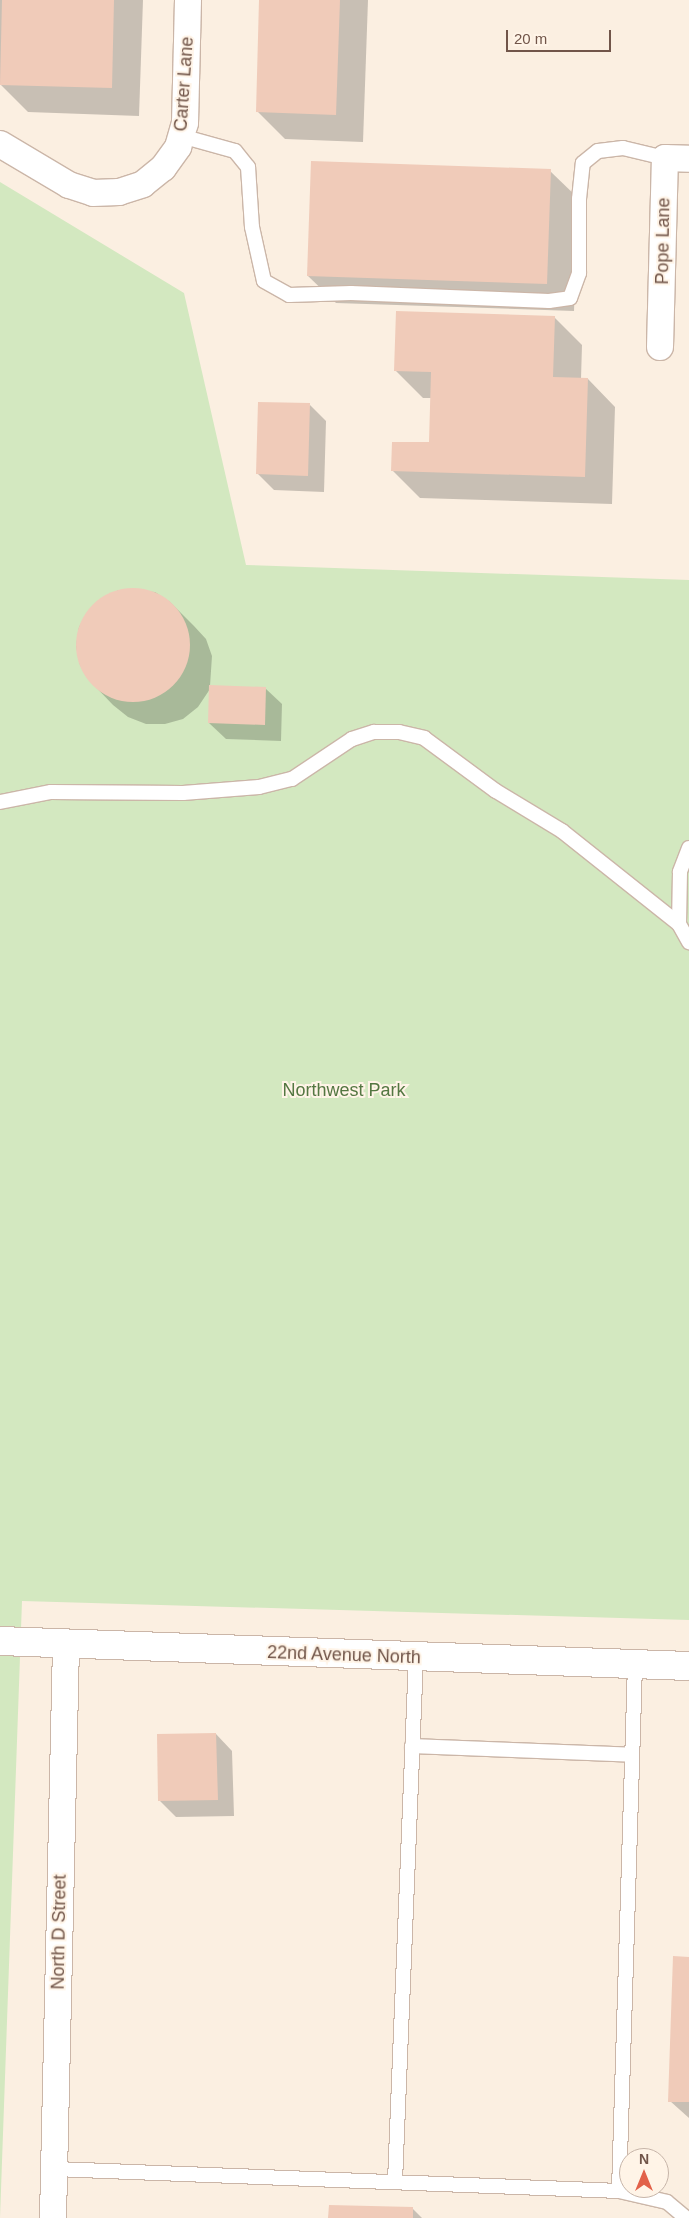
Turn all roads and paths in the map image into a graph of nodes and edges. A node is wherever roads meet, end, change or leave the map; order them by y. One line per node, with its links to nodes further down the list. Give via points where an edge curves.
1 (188, 0): 2 (street, Carter Lane)
2 (181, 136): 3 (street, Carter Lane, via 178,147 163,168 143,184 119,192 93,193 69,185); 4 (lane, via 235,151 248,167 252,227 264,281 289,295 351,292 549,301 570,298 579,273 579,199 583,163 598,151 623,148)
3 (0, 144)
4 (677, 159): 5 (street, Pope Lane)
5 (660, 347)
6 (0, 802): 8 (lane, via 51,792 184,793 259,787 292,780 352,739 374,732 399,732 424,738 496,791 562,831)
7 (689, 848): 8 (lane, via 680,872)
8 (679, 924): 9 (lane)
9 (689, 942)
10 (0, 1641): 11 (street, 22nd Avenue North)
11 (66, 1646): 12 (street, 22nd Avenue North); 18 (street, North D Street)
12 (416, 1657): 13 (street, 22nd Avenue North); 15 (lane)
13 (635, 1664): 14 (street, 22nd Avenue North); 16 (lane)
14 (689, 1666)
15 (412, 1746): 16 (lane); 19 (lane)
16 (632, 1755): 17 (lane)
17 (620, 2148)
18 (54, 2169): 19 (lane); 22 (street, North D Street)
19 (395, 2182): 20 (lane)
20 (619, 2191)
21 (650, 2198): 23 (lane, via 667,2202)
22 (54, 2218)
23 (686, 2218)

